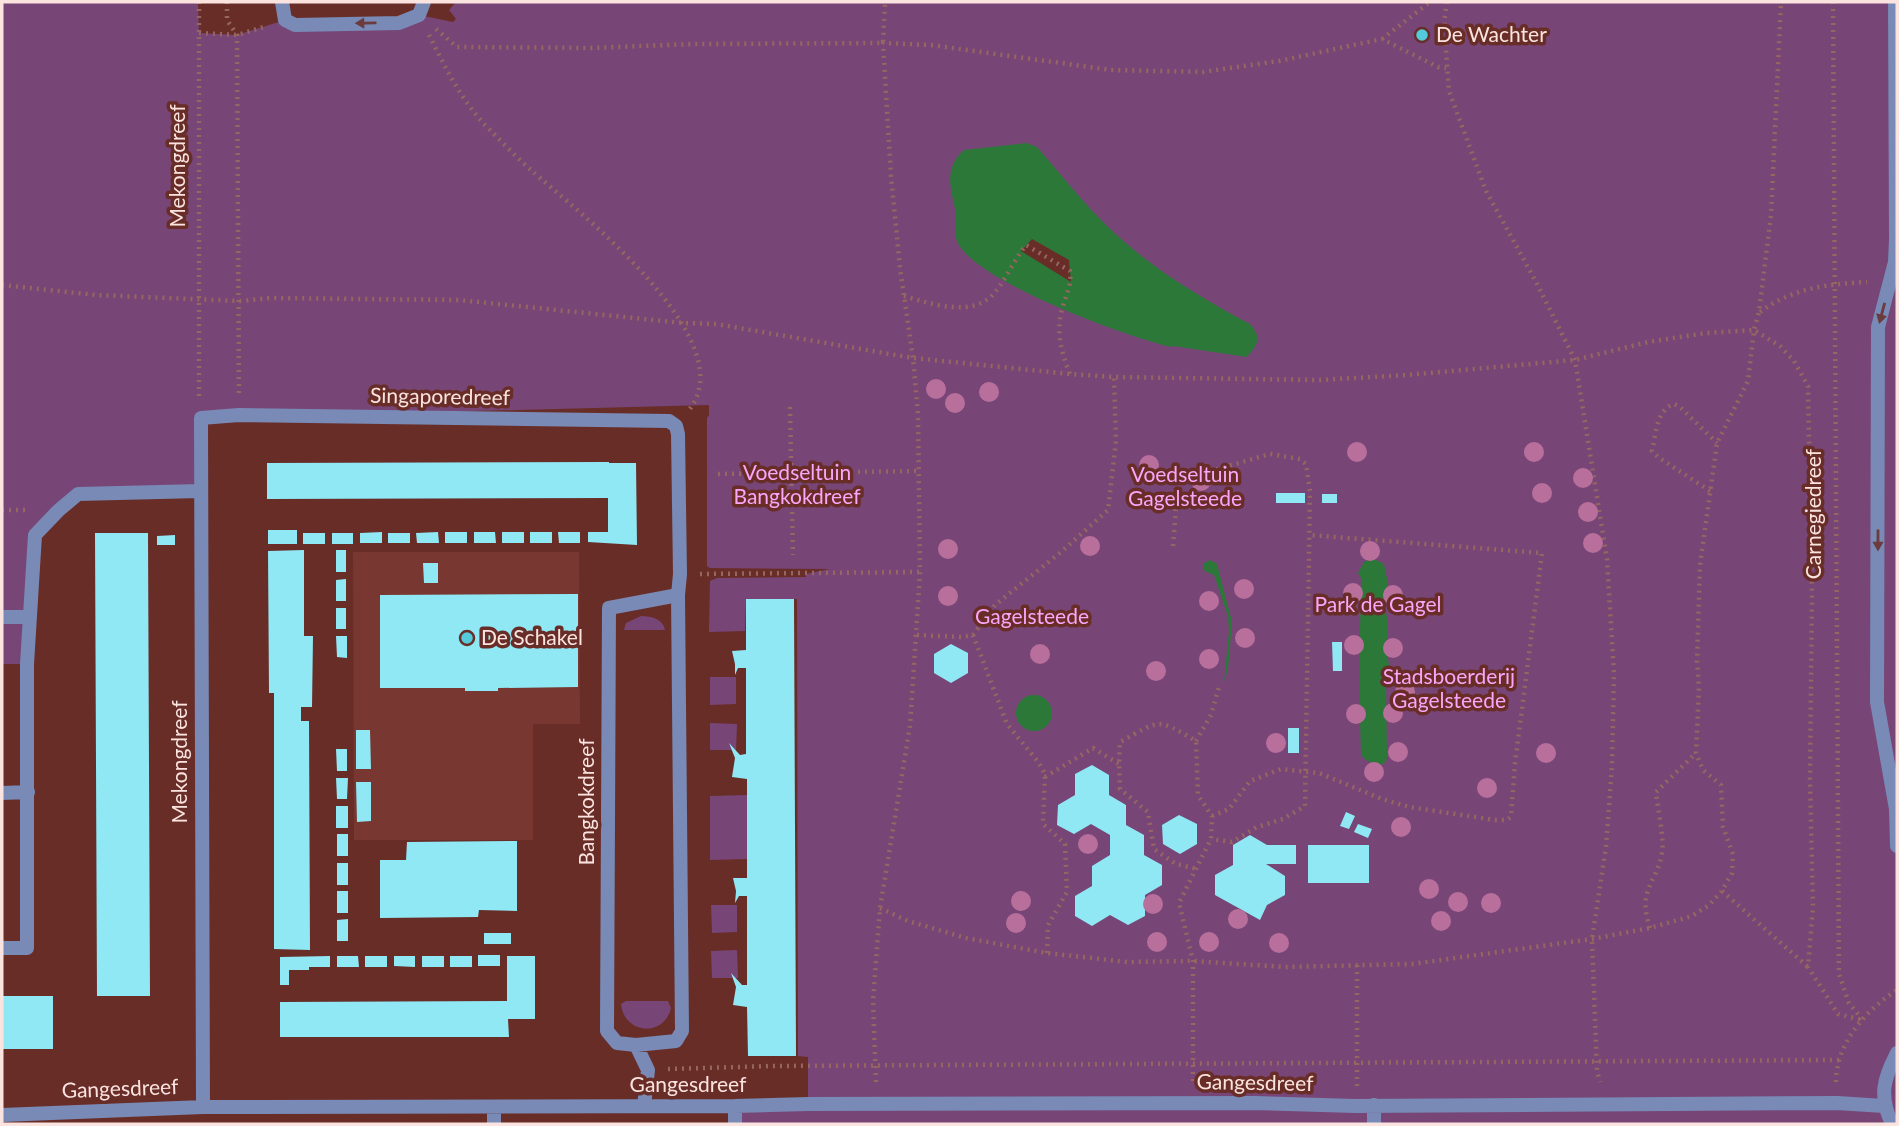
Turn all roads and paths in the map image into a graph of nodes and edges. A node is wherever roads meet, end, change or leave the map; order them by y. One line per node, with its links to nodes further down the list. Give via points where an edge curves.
1 (199, 2): 12 (path, Mekongdreef)
2 (227, 2): 13 (path, via 227,20)
3 (282, 2): 11 (street)
4 (885, 2): 15 (path)
5 (1430, 2): 14 (path)
6 (1447, 2): 16 (path)
7 (1781, 2): 23 (path, via 1771,215)
8 (1833, 2): 18 (path, Carnegiedreef)
9 (1895, 2): 17 (street, via 1896,239)
10 (421, 8): 11 (street, one-way to 11, via 399,23 295,25); 15 (path, via 457,47); 24 (path, via 458,92 528,168 632,261)
11 (285, 20): 13 (path)
12 (199, 33): 13 (path); 21 (path, Mekongdreef)
13 (237, 35): 22 (path)
14 (1382, 39): 15 (path, via 1267,64 1203,72 1111,70 931,45); 16 (path)
15 (883, 43): 20 (path)
16 (1446, 68): 27 (path, via 1449,91 1486,191)
17 (1890, 281): 18 (path); 60 (street, one-way to 60, via 1878,327 1877,702 1896,809)
18 (1833, 283): 23 (path, via 1805,289); 72 (path, Carnegiedreef, via 1839,974 1849,1003)
19 (2, 285): 21 (path)
20 (904, 296): 26 (path); 28 (path, via 959,308 977,305 995,293 1026,245 1070,271 1059,324 1059,342)
21 (199, 299): 22 (path); 32 (path, Mekongdreef)
22 (240, 301): 24 (path, via 459,300); 31 (path)
23 (1759, 312): 25 (path)
24 (683, 323): 26 (path, via 716,324); 33 (path, via 696,352 700,392)
25 (1754, 330): 27 (path, via 1648,342); 34 (path, via 1748,380); 70 (path, via 1780,346 1808,386 1813,908)
26 (913, 358): 28 (path); 35 (path)
27 (1575, 359): 29 (path, via 1320,380); 65 (path, via 1607,559 1614,674 1607,834)
28 (1070, 374): 29 (path)
29 (1114, 377): 49 (path, via 1116,442 1108,510 995,605)
30 (790, 408): 36 (path)
31 (239, 415): 32 (street, Singaporedreef); 33 (street, Singaporedreef, via 669,421)
32 (201, 418): 38 (street, Mekongdreef)
33 (676, 426): 44 (street)
34 (1717, 443): 39 (path); 39 (path, via 1674,404 1662,412 1652,451)
35 (918, 471): 36 (path); 43 (path)
36 (791, 472): 37 (path); 42 (path)
37 (718, 474)
38 (200, 491): 47 (street, via 78,494 35,535); 90 (street, Mekongdreef)
39 (1710, 491): 52 (path, via 1700,565)
40 (1309, 535): 41 (path, via 1306,464 1270,454 1211,471 1179,472); 54 (path); 54 (path, via 1542,553 1511,817 1495,820 1409,807)
41 (1173, 546)
42 (793, 555)
43 (920, 572): 44 (path); 48 (path)
44 (680, 575): 45 (street)
45 (678, 595): 73 (street, via 682,1031 676,1041); 73 (street, Bangkokdreef, via 609,608 607,1031 617,1043)
46 (2, 617): 47 (street)
47 (29, 617): 56 (street)
48 (917, 635): 49 (path); 63 (path, via 910,726)
49 (973, 635): 55 (path, via 1007,724)
50 (1219, 687): 51 (path, via 1211,715)
51 (1196, 741): 53 (path, via 1167,724 1156,723 1120,742); 58 (path, via 1198,795)
52 (1696, 753): 62 (path, via 1703,770 1721,785 1723,828 1733,853 1732,873); 64 (path, via 1656,792 1663,852 1647,891 1645,913)
53 (1119, 764): 55 (path, via 1093,748); 61 (path, via 1120,789 1148,812 1154,849 1176,864)
54 (1306, 770): 58 (path, via 1281,769 1258,776 1229,809); 59 (path, via 1305,806 1300,810 1233,842)
55 (1045, 777): 67 (path, via 1043,824 1065,844 1066,892 1048,925)
56 (27, 792): 57 (street); 66 (street, via 27,948)
57 (2, 793)
58 (1212, 816): 59 (path)
59 (1212, 839): 61 (path)
60 (1897, 846)
61 (1197, 869): 68 (path, via 1179,903)
62 (1722, 891): 64 (path, via 1692,916); 70 (path)
63 (880, 908): 67 (path, via 966,938); 79 (path, via 873,1001)
64 (1650, 928): 65 (path)
65 (1592, 939): 69 (path, via 1412,964); 76 (path)
66 (2, 948)
67 (1047, 953): 68 (path, via 1127,962)
68 (1193, 961): 69 (path, via 1284,967); 78 (path)
69 (1357, 965): 77 (path)
70 (1808, 967): 72 (path, via 1838,1014)
71 (1897, 990): 72 (path)
72 (1862, 1020): 75 (path)
73 (636, 1045): 80 (street)
74 (1897, 1053): 89 (street, via 1885,1076)
75 (1840, 1060): 76 (path, Gangesdreef); 81 (path)
76 (1597, 1061): 77 (path, Gangesdreef); 84 (path)
77 (1357, 1063): 78 (path, Gangesdreef); 88 (path)
78 (1193, 1064): 79 (path, Gangesdreef); 82 (path)
79 (877, 1066): 80 (path, Gangesdreef); 83 (path)
80 (648, 1070): 86 (street)
81 (1837, 1102): 84 (street, Gangesdreef); 89 (street, Gangesdreef)
82 (1192, 1103): 83 (street, Gangesdreef); 88 (street, Gangesdreef)
83 (875, 1104): 87 (street, Gangesdreef)
84 (1606, 1104): 85 (street, Gangesdreef)
85 (1374, 1105): 88 (street, Gangesdreef); 95 (street)
86 (643, 1106): 87 (street, Gangesdreef); 91 (street, Gangesdreef)
87 (735, 1106): 94 (street)
88 (1356, 1106)
89 (1884, 1106): 96 (street)
90 (203, 1107): 91 (street, Gangesdreef); 92 (street, Gangesdreef)
91 (494, 1107): 93 (street)
92 (4, 1118)
93 (494, 1124)
94 (735, 1124)
95 (1374, 1124)
96 (1892, 1124)

